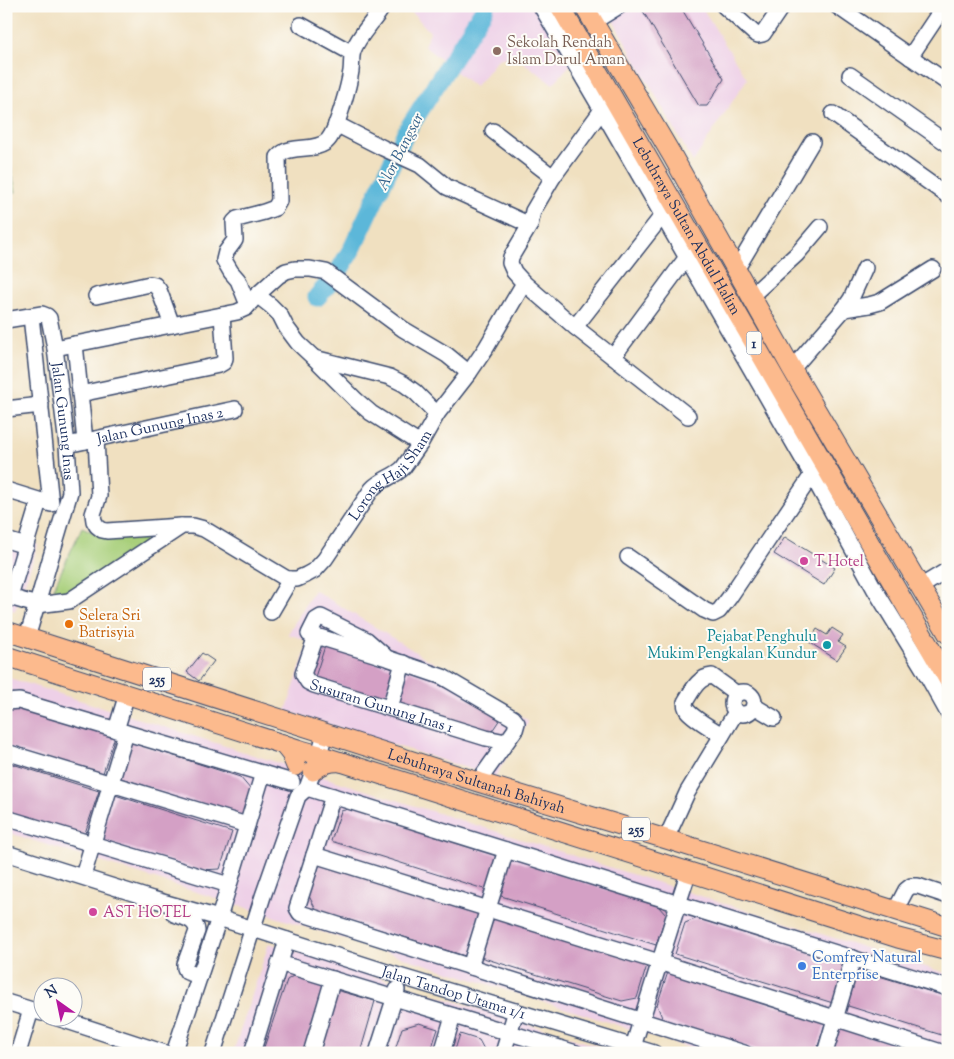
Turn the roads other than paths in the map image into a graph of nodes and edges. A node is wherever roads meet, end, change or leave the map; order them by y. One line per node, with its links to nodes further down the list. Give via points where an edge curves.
1 (383, 6): 11 (street)
2 (541, 6): 15 (street)
3 (560, 6): 75 (main road, Lebuhraya Sultan Abdul Halim / 1)
4 (619, 6): 9 (street)
5 (724, 6): 6 (street, via 758,35 763,34)
6 (782, 6)
7 (837, 6): 12 (street)
8 (944, 6): 12 (street)
9 (589, 14): 29 (main road, Lebuhraya Sultan Abdul Halim / 1)
10 (301, 25): 11 (street)
11 (352, 53): 17 (street, via 351,72)
12 (910, 57): 14 (street)
13 (850, 75): 20 (street)
14 (946, 78)
15 (603, 112): 21 (street); 23 (street)
16 (833, 114): 22 (street)
17 (336, 124): 24 (street, via 420,165 447,187); 33 (street, via 328,141 320,146 284,152 278,157 279,201 275,208 234,222 235,240 224,260)
18 (493, 131): 21 (street)
19 (812, 142): 29 (street)
20 (948, 144)
21 (553, 178): 24 (street, via 533,211)
22 (948, 196)
23 (662, 216): 26 (street); 39 (street)
24 (530, 225): 30 (street, via 510,263)
25 (820, 227): 32 (street, via 797,254)
26 (686, 257): 42 (street); 55 (street)
27 (865, 268): 34 (street)
28 (934, 269): 34 (street, via 880,302)
29 (736, 270): 32 (main road, Lebuhraya Sultan Abdul Halim / 1)
30 (524, 283): 39 (street); 45 (street, Lorong Haji Sham)
31 (96, 296): 38 (street, via 155,285)
32 (751, 296): 44 (main road, Lebuhraya Sultan Abdul Halim / 1)
33 (252, 300): 35 (street, via 246,308); 43 (street, via 272,306 298,343); 45 (street, via 286,271 310,269 326,272 402,329 447,355)
34 (844, 309): 44 (street)
35 (222, 315): 38 (street); 46 (street, via 225,358 220,365)
36 (30, 316): 37 (street); 41 (street, Jalan Gunung Inas, via 42,314 49,318); 47 (street)
37 (6, 320)
38 (172, 325): 40 (street)
39 (575, 327): 42 (street)
40 (75, 344): 41 (street); 46 (street)
41 (55, 348): 54 (street, Jalan Gunung Inas)
42 (613, 357): 51 (street)
43 (314, 358): 50 (street, via 390,377 415,392); 53 (street, via 371,413)
44 (792, 368): 64 (main road, Lebuhraya Sultan Abdul Halim / 1)
45 (469, 373): 50 (street, Lorong Haji Sham)
46 (80, 394): 52 (street)
47 (41, 405): 48 (street); 57 (street)
48 (6, 409)
49 (236, 410): 52 (street, Jalan Gunung Inas 2)
50 (437, 414): 53 (street, Lorong Haji Sham)
51 (688, 416)
52 (91, 440): 54 (street, Jalan Gunung Inas 2); 58 (street, via 99,496 93,514 97,526 107,531)
53 (420, 444): 63 (street, Lorong Haji Sham, via 399,472 372,489 315,570 297,579)
54 (67, 445): 57 (street, Jalan Gunung Inas, via 70,492)
55 (812, 475): 61 (street, via 720,611 714,614); 82 (street)
56 (6, 490): 57 (street)
57 (52, 504): 60 (street); 66 (street, Jalan Gunung Inas)
58 (182, 526): 63 (street, via 204,529); 66 (street, via 69,601)
59 (6, 540): 60 (street)
60 (26, 546): 65 (street)
61 (628, 557)
62 (948, 570): 64 (street)
63 (289, 579): 67 (street)
64 (920, 587): 70 (main road, Lebuhraya Sultan Abdul Halim / 1)
65 (8, 597): 66 (street)
66 (36, 605): 71 (street, Jalan Gunung Inas)
67 (271, 612)
68 (6, 631): 71 (main road, Lebuhraya Sultanah Bahiyah / 255)
69 (307, 634): 73 (street); 73 (street, via 321,617 367,640); 80 (street, Susuran Gunung Inas 1, via 303,674 308,682)
70 (948, 634)
71 (27, 638): 84 (main road, Lebuhraya Sultanah Bahiyah / 255)
72 (6, 656): 76 (main road, Lebuhraya Sultanah Bahiyah / 255)
73 (387, 658): 74 (street)
74 (403, 664): 80 (street); 87 (street, via 444,677 514,718 517,726)
75 (948, 679)
76 (127, 694): 85 (street); 89 (main road, Lebuhraya Sultanah Bahiyah / 255)
77 (737, 694): 79 (street, via 748,693); 81 (street, via 732,704); 86 (street, via 712,676 707,676 697,683 685,702 692,714)
78 (6, 702): 85 (street, via 19,701)
79 (754, 706): 81 (street, via 746,714); 83 (street)
80 (390, 708): 87 (street, Susuran Gunung Inas 1)
81 (736, 712): 86 (street)
82 (948, 713)
83 (774, 718)
84 (316, 730): 89 (street); 91 (main road, Lebuhraya Sultanah Bahiyah / 255)
85 (121, 731): 90 (street); 92 (street)
86 (722, 735): 96 (street, via 687,793)
87 (506, 742): 91 (street)
88 (6, 752): 92 (street)
89 (301, 769): 90 (street); 93 (street); 101 (main road, Lebuhraya Sultanah Bahiyah / 255, via 343,762); 111 (street)
90 (262, 773): 95 (street)
91 (478, 782): 96 (main road, Lebuhraya Sultanah Bahiyah / 255)
92 (111, 784): 95 (street); 97 (street)
93 (332, 796): 98 (street); 100 (street)
94 (6, 818): 97 (street)
95 (248, 825): 103 (street)
96 (666, 838): 108 (main road, Lebuhraya Sultanah Bahiyah / 255)
97 (92, 844): 102 (street); 103 (street)
98 (506, 850): 106 (street); 107 (street)
99 (6, 852): 102 (street, Jalan Tandop Utama 1/1)
100 (314, 855): 107 (street); 117 (street, via 297,908 300,914)
101 (689, 871): 106 (street); 113 (main road, Lebuhraya Sultanah Bahiyah / 255)
102 (83, 876): 105 (street, Jalan Tandop Utama 1/1)
103 (229, 885): 109 (street)
104 (948, 896): 108 (street, via 911,886)
105 (152, 899): 109 (street, Jalan Tandop Utama 1/1); 118 (street, via 153,907 195,924 197,931 185,968 187,972)
106 (678, 904): 114 (street); 115 (street)
107 (488, 909): 115 (street); 117 (street)
108 (895, 911): 110 (main road, Lebuhraya Sultanah Bahiyah / 255)
109 (219, 918): 111 (street, Jalan Tandop Utama 1/1); 118 (street)
110 (948, 927)
111 (253, 929): 112 (street, Jalan Tandop Utama 1/1); 137 (street)
112 (287, 940): 116 (street); 119 (street, Jalan Tandop Utama 1/1)
113 (948, 951)
114 (853, 958): 121 (street); 127 (street)
115 (659, 962): 127 (street); 128 (street)
116 (279, 963): 120 (street); 138 (street)
117 (470, 967): 128 (street)
118 (200, 976): 136 (street)
119 (402, 976): 122 (street); 125 (street, Jalan Tandop Utama 1/1)
120 (333, 980): 122 (street); 139 (street)
121 (948, 988)
122 (394, 998): 126 (street); 140 (street)
123 (6, 1002): 124 (street)
124 (32, 1010)
125 (516, 1011): 131 (street); 132 (street, Jalan Tandop Utama 1/1)
126 (453, 1016): 131 (street); 141 (street)
127 (835, 1018): 145 (street); 146 (street)
128 (640, 1020): 132 (street); 144 (street)
129 (32, 1023): 134 (street)
130 (82, 1026): 135 (street)
131 (509, 1033): 133 (street); 142 (street)
132 (632, 1049): 143 (street, Jalan Tandop Utama 1/1)
133 (572, 1052)
134 (18, 1053)
135 (165, 1053)
136 (174, 1053)
137 (212, 1053)
138 (252, 1053)
139 (311, 1053)
140 (377, 1053)
141 (442, 1053)
142 (503, 1053)
143 (654, 1053)
144 (744, 1053)
145 (825, 1053)
146 (944, 1053)

